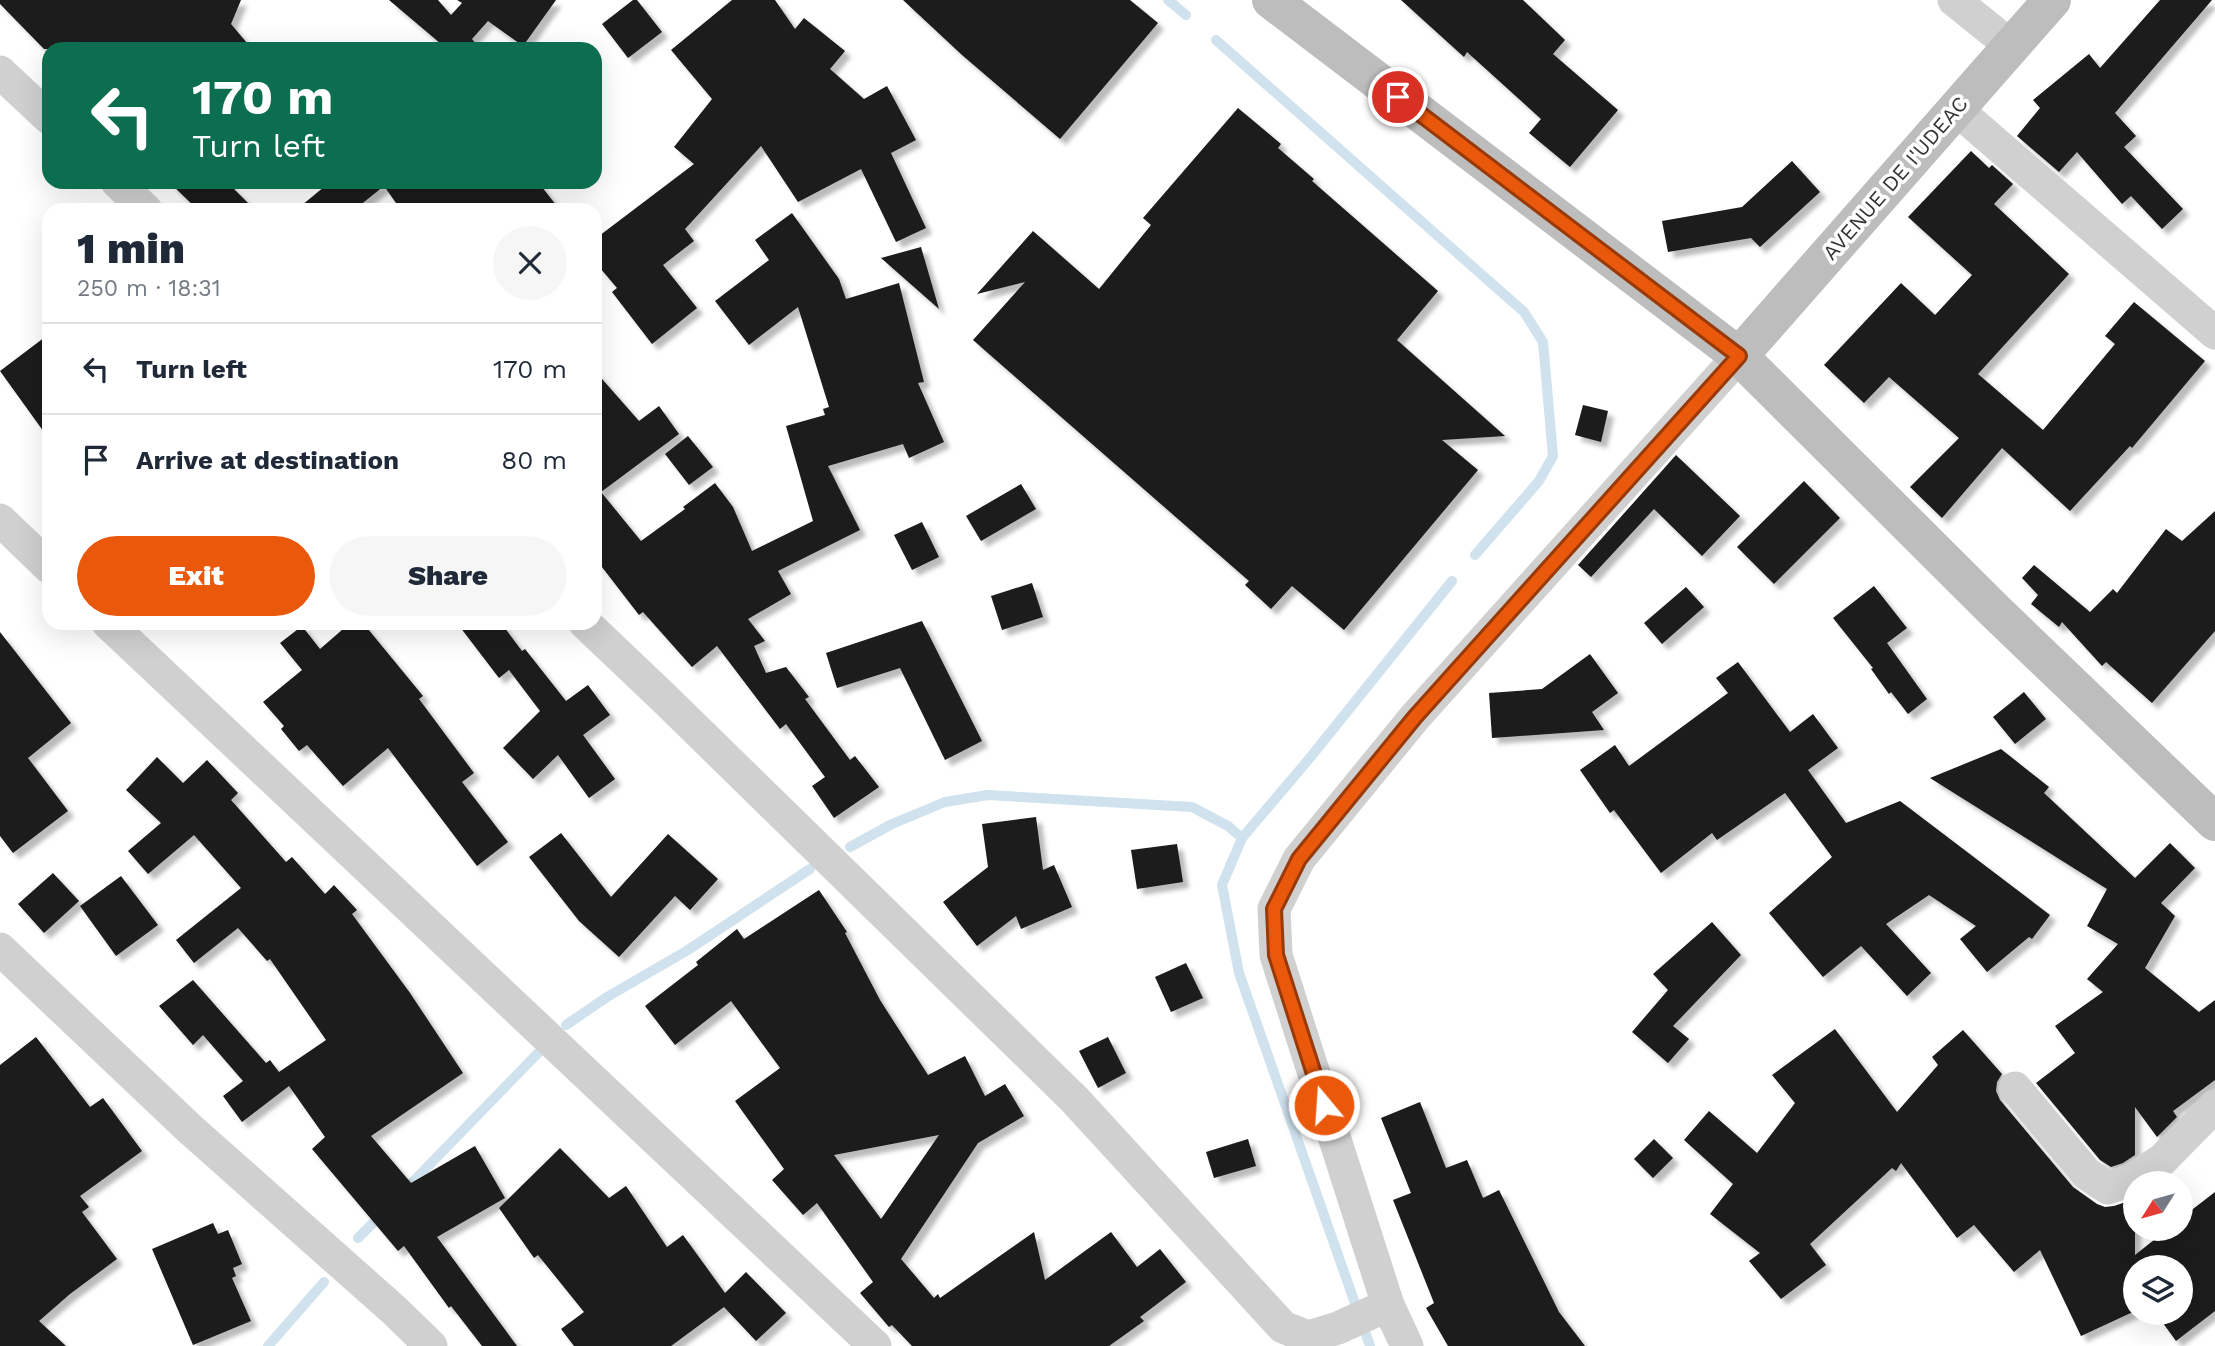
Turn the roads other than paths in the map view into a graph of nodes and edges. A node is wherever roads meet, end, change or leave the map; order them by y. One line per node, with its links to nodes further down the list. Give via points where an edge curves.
1 (1270, 0): 11 (main road)
2 (1954, 0): 4 (street)
3 (2052, 0): 4 (main road, AVENUE DE I'UDEAC)
4 (2011, 46): 6 (main road, AVENUE DE I'UDEAC)
5 (0, 72): 7 (street)
6 (1956, 109): 10 (street); 11 (main road, AVENUE DE I'UDEAC)
7 (42, 111)
8 (124, 189): 9 (street)
9 (139, 203)
10 (2215, 333)
11 (1739, 356): 16 (main road); 20 (street, via 1415,717 1299,859 1274,909 1276,955)
12 (0, 520): 13 (street)
13 (42, 560)
14 (115, 630): 22 (street)
15 (592, 630): 20 (street, via 1075,1100 1283,1327 1308,1337)
16 (2215, 822)
17 (0, 949): 21 (street, via 190,1129)
18 (2015, 1088): 19 (street, via 2087,1174 2108,1188 2162,1160)
19 (2215, 1105)
20 (1380, 1309): 23 (street)
21 (431, 1346)
22 (875, 1346)
23 (1407, 1346)

